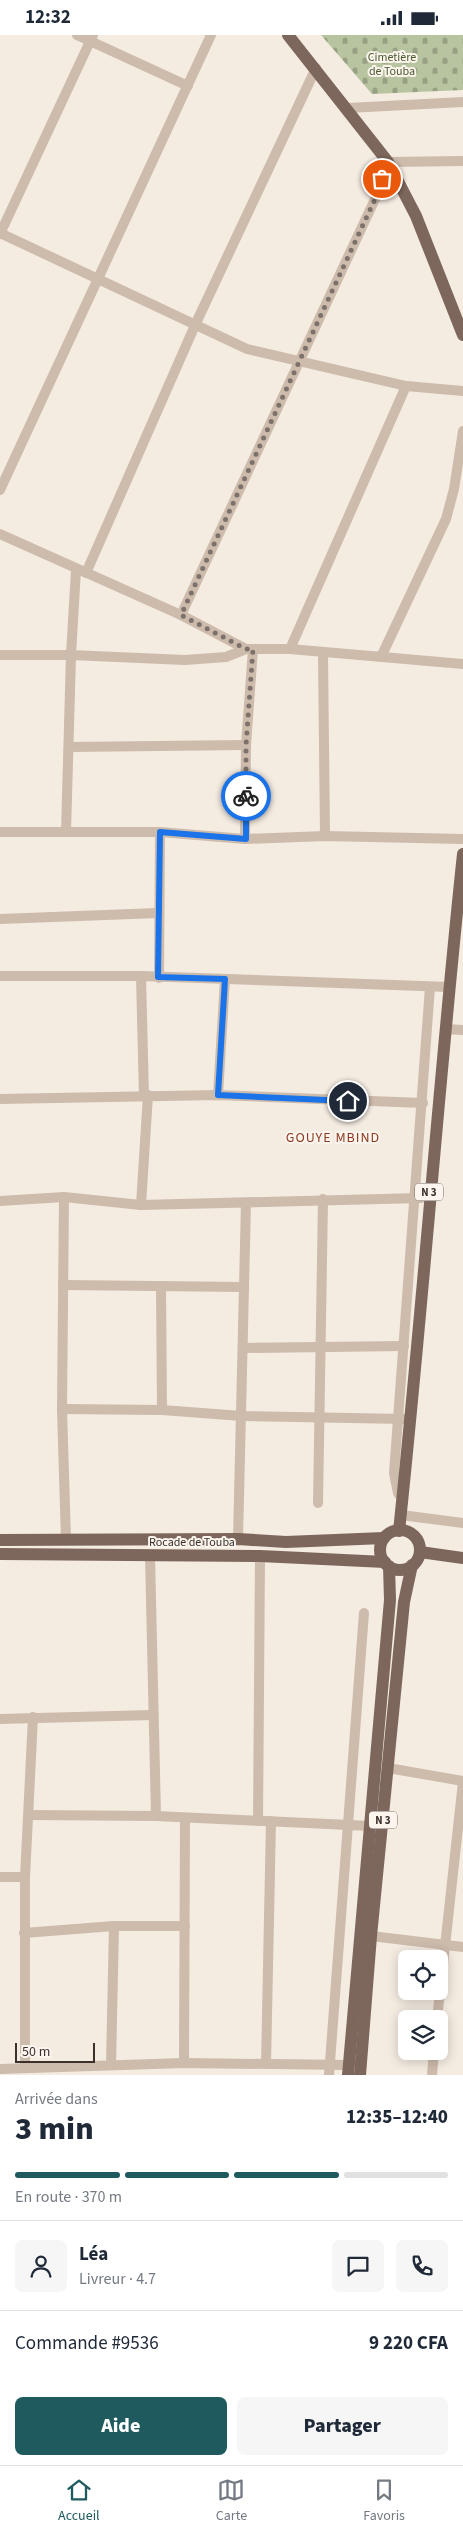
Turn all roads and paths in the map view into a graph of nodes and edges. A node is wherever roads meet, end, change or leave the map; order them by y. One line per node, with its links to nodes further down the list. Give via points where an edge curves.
1 (77, 35): 4 (street)
2 (211, 35): 6 (street)
3 (288, 35): 5 (main road)
4 (92, 38): 6 (street); 11 (street)
5 (316, 68): 8 (main road); 13 (street)
6 (188, 86): 12 (street)
7 (463, 102): 8 (street)
8 (348, 108): 10 (main road)
9 (463, 161): 10 (street)
10 (388, 162): 14 (main road, via 416,215); 15 (street, via 376,197)
11 (0, 233): 12 (street)
12 (98, 278): 13 (street); 19 (street)
13 (196, 323): 15 (street, via 247,349); 21 (street)
14 (462, 330)
15 (300, 360): 16 (street); 22 (street)
16 (406, 386): 17 (street); 24 (street)
17 (463, 394)
18 (463, 431): 28 (street, via 446,519)
19 (0, 490)
20 (0, 535): 21 (street)
21 (81, 571): 22 (street); 27 (street)
22 (181, 615): 23 (street)
23 (249, 649): 24 (street); 27 (street, via 210,659); 30 (street)
24 (290, 649): 25 (street)
25 (323, 654): 28 (street); 35 (street)
26 (0, 655): 27 (street)
27 (71, 655): 31 (street)
28 (381, 657): 29 (street)
29 (463, 664)
30 (246, 745): 31 (street); 36 (street)
31 (70, 747): 33 (street)
32 (0, 832): 33 (street)
33 (66, 832): 34 (street)
34 (160, 832): 36 (street); 39 (street)
35 (326, 836): 36 (street); 37 (street)
36 (246, 839)
37 (463, 839)
38 (463, 854): 46 (main road, N 3)
39 (158, 913): 40 (street); 43 (street)
40 (0, 919)
41 (0, 976): 42 (street)
42 (140, 976): 43 (street); 50 (street)
43 (158, 977): 44 (street)
44 (225, 979): 45 (street); 49 (street)
45 (430, 987): 46 (street); 52 (street)
46 (449, 987): 47 (main road, N 3)
47 (445, 1029): 48 (street); 54 (main road, N 3)
48 (463, 1031)
49 (218, 1095): 50 (street); 52 (street)
50 (146, 1096): 51 (street); 58 (street)
51 (0, 1099)
52 (423, 1103): 54 (street)
53 (64, 1197): 56 (street); 58 (street); 59 (street)
54 (423, 1198): 55 (street); 62 (street); 69 (main road, N 3)
55 (323, 1199): 57 (street); 64 (street)
56 (0, 1201)
57 (246, 1203): 58 (street); 61 (street)
58 (141, 1205)
59 (63, 1285): 60 (street); 65 (street)
60 (161, 1286): 61 (street); 66 (street)
61 (244, 1287): 63 (street)
62 (404, 1346): 64 (street); 69 (street)
63 (244, 1347): 64 (street); 67 (street)
64 (320, 1348): 68 (street)
65 (62, 1409): 66 (street); 77 (street)
66 (162, 1410): 67 (street)
67 (242, 1416): 68 (street); 75 (street)
68 (320, 1418): 69 (street); 70 (street)
69 (405, 1419): 71 (main road, N 3)
70 (318, 1503)
71 (401, 1515): 72 (street); 73 (main road, N 3)
72 (463, 1523)
73 (400, 1531): 74 (main road); 78 (main road, via 415,1537)
74 (384, 1538): 75 (main road, Rocade de Touba, via 286,1542); 83 (main road, via 380,1553)
75 (238, 1539): 77 (main road, Rocade de Touba)
76 (0, 1540): 77 (main road, Rocade de Touba)
77 (66, 1540)
78 (420, 1552): 82 (main road); 84 (main road)
79 (0, 1554): 80 (main road, Rocade de Touba)
80 (150, 1556): 81 (main road, Rocade de Touba); 86 (street)
81 (260, 1556): 83 (main road, Rocade de Touba); 94 (street)
82 (463, 1558)
83 (387, 1564): 84 (main road, via 401,1569); 97 (main road, N 3, via 390,1600)
84 (412, 1565): 89 (main road, N 3, via 404,1602)
85 (364, 1613): 96 (street)
86 (152, 1715): 87 (street); 92 (street)
87 (33, 1717): 88 (street); 91 (street)
88 (0, 1719)
89 (388, 1768): 90 (street); 103 (main road, N 3)
90 (463, 1781): 104 (street)
91 (29, 1815): 92 (street); 99 (street)
92 (156, 1816): 93 (street)
93 (186, 1819): 94 (street); 101 (street)
94 (258, 1821): 95 (street)
95 (271, 1821): 96 (street); 109 (street)
96 (349, 1823): 97 (street); 113 (street)
97 (370, 1826): 114 (main road, N 3)
98 (0, 1877): 99 (street)
99 (24, 1877): 102 (street)
100 (114, 1926): 101 (street); 102 (street); 110 (street)
101 (185, 1926): 108 (street)
102 (24, 1933): 111 (street)
103 (371, 1936): 104 (street); 116 (main road, N 3)
104 (445, 1945): 105 (street); 106 (street)
105 (463, 1947)
106 (438, 2010)
107 (433, 2060): 117 (street)
108 (184, 2063): 109 (street); 110 (street)
109 (266, 2064): 113 (street)
110 (110, 2065): 115 (street)
111 (25, 2068): 112 (street); 115 (street)
112 (0, 2069)
113 (329, 2070): 114 (street)
114 (348, 2070)
115 (61, 2071)
116 (360, 2075)
117 (432, 2075)

